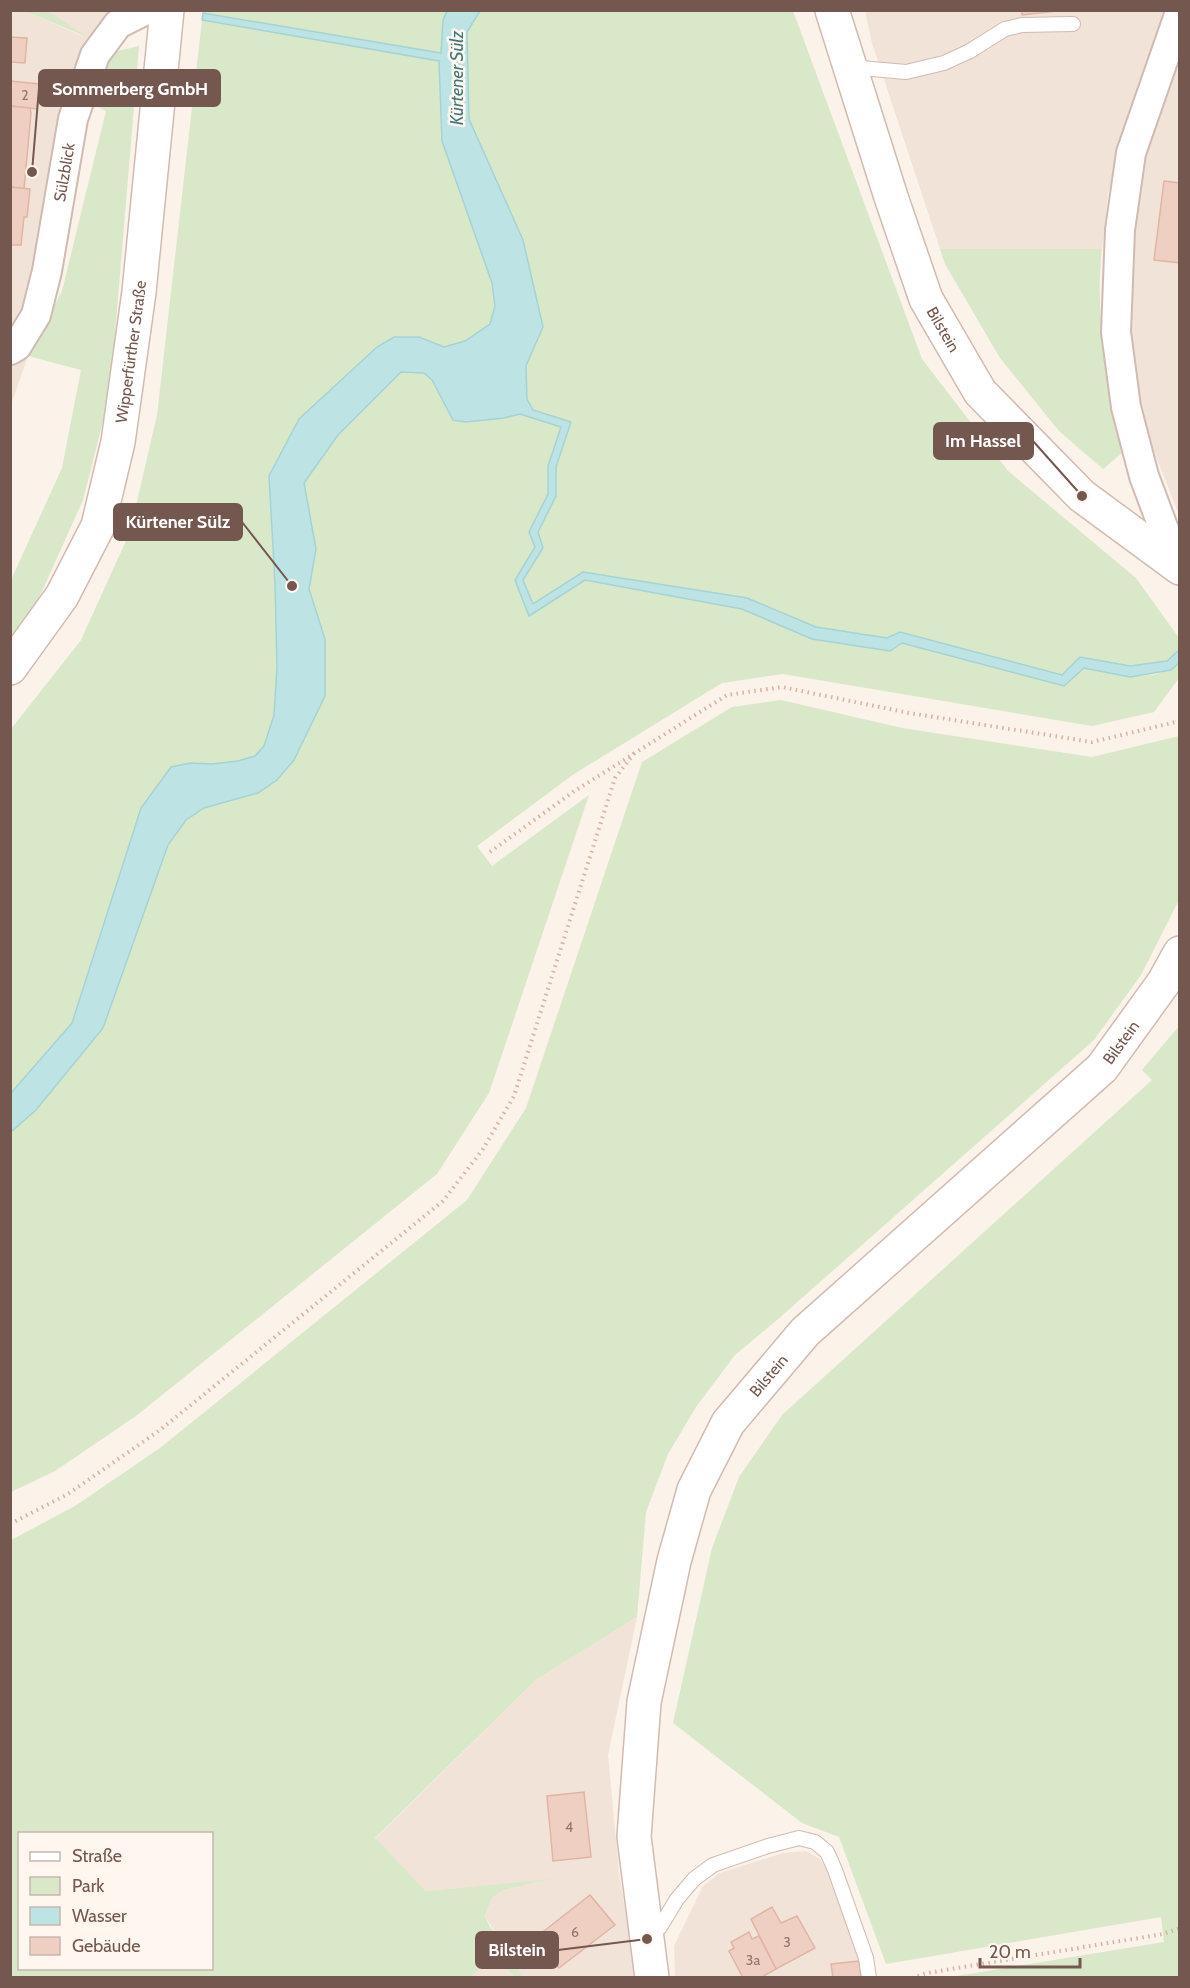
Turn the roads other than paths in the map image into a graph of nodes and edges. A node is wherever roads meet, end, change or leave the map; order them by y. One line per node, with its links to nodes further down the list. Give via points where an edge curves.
1 (146, 10): 7 (street, Sülzblick, via 118,24 94,55 73,119 36,315 17,346)
2 (167, 10): 9 (street, Wipperfürther Straße, via 139,292 118,442 98,526 62,596)
3 (832, 10): 6 (street, Bilstein)
4 (1179, 12): 8 (street, via 1131,153 1120,230 1116,332 1126,407 1144,477)
5 (1073, 24): 6 (lane, via 1005,29 944,63 906,72)
6 (850, 67): 8 (street, Bilstein, via 926,299 980,392 1082,496)
7 (10, 350)
8 (1179, 568)
9 (10, 668)
10 (1179, 953): 11 (street, Bilstein, via 1164,982 1102,1068 805,1332 728,1423 694,1490 674,1561 644,1702 634,1837)
11 (646, 1939): 12 (street, Bilstein); 13 (lane, via 660,1927 676,1899 694,1879 714,1865 799,1838 815,1842 827,1852 866,1958)
12 (652, 1977)
13 (869, 1977)

